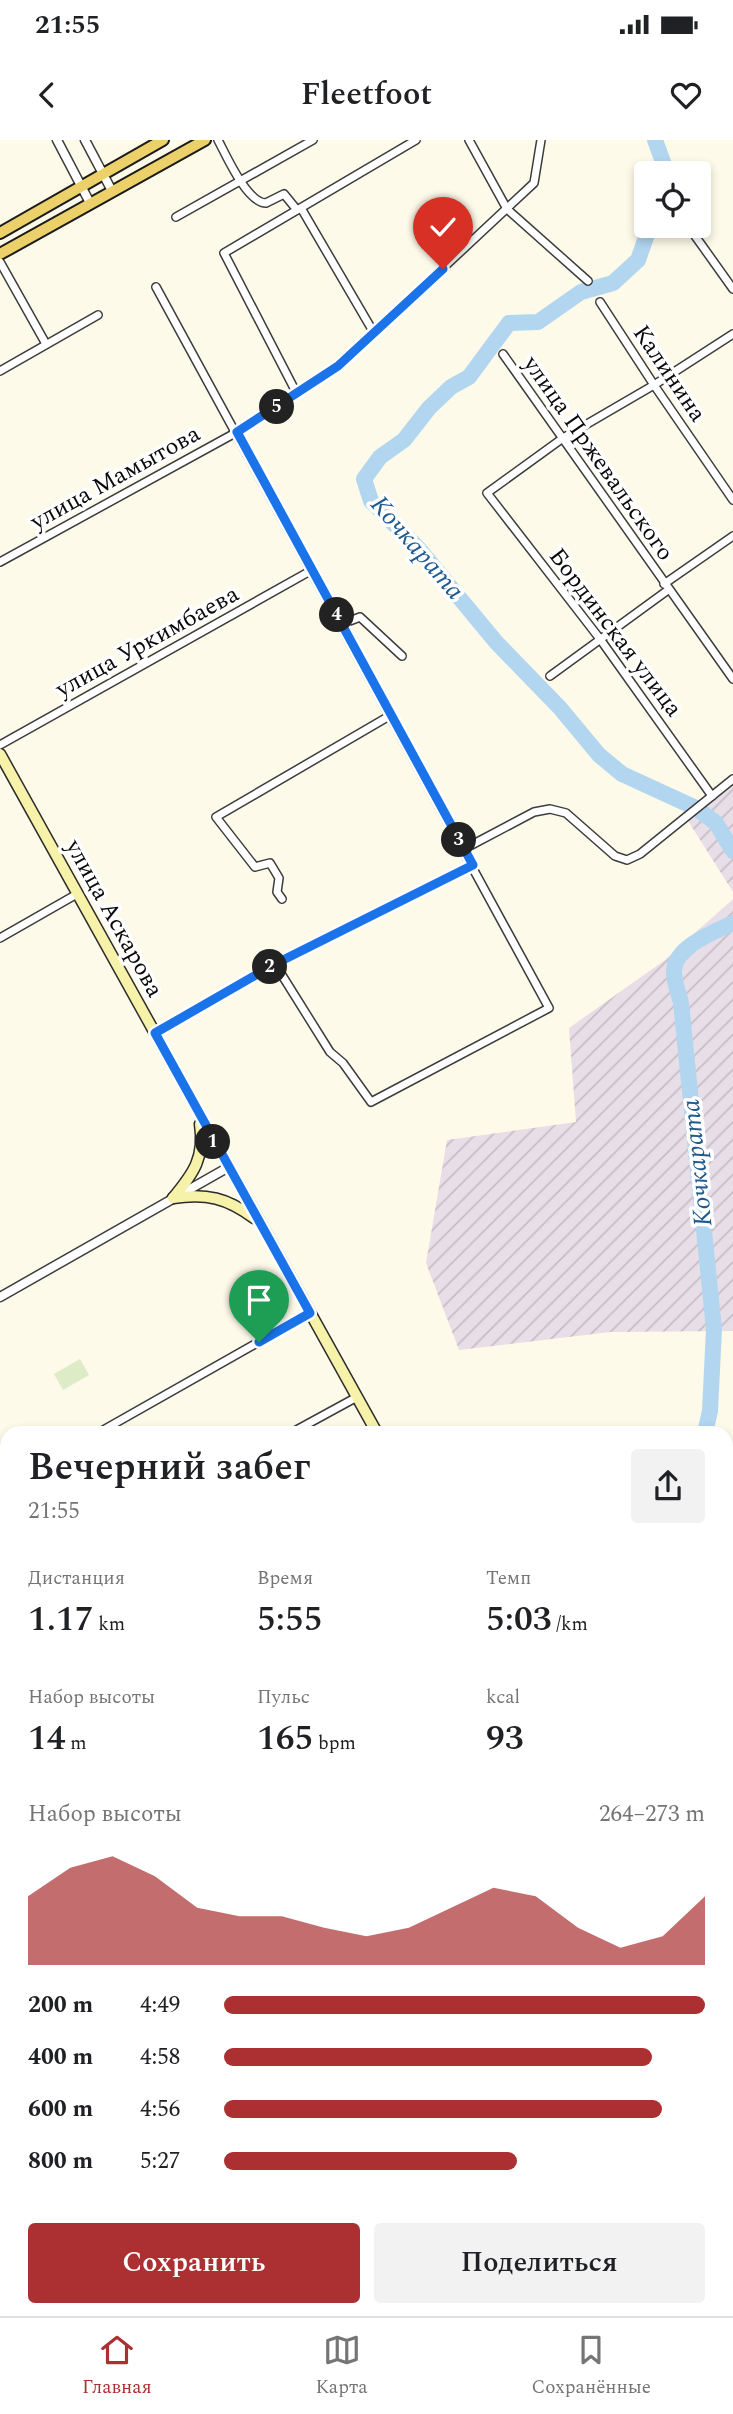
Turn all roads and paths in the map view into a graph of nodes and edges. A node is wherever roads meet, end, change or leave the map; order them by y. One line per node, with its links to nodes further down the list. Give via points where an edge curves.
1 (57, 140): 12 (street)
2 (85, 140): 10 (street)
3 (163, 140): 10 (main road)
4 (205, 140): 13 (main road)
5 (218, 140): 11 (street)
6 (313, 140): 11 (street)
7 (416, 140): 15 (street)
8 (469, 140): 16 (street)
9 (541, 140): 16 (street, улица Мамытова, via 534,183)
10 (103, 174): 12 (main road); 13 (street)
11 (239, 179): 15 (street, via 260,203 284,194); 17 (street)
12 (81, 187): 14 (street); 18 (main road)
13 (112, 191): 14 (main road)
14 (90, 203): 20 (main road)
15 (299, 209): 27 (street); 33 (street, via 224,253)
16 (507, 209): 22 (street); 27 (street, улица Мамытова)
17 (176, 217)
18 (0, 233)
19 (697, 238): 24 (street)
20 (0, 254)
21 (0, 262): 29 (street)
22 (588, 281)
23 (156, 287): 34 (street)
24 (733, 289)
25 (600, 302): 32 (street, Калинина)
26 (99, 315): 29 (street)
27 (374, 333): 33 (street, улица Мамытова, via 338,366)
28 (733, 334): 32 (street)
29 (46, 344): 31 (street)
30 (503, 354): 35 (street, улица Пржевальского)
31 (0, 371)
32 (654, 385): 35 (street); 36 (street, Калинина)
33 (297, 394): 34 (street, улица Мамытова)
34 (237, 432): 38 (street, улица Мамытова); 39 (street)
35 (563, 438): 40 (street, улица Пржевальского); 42 (street, Бординская улица, via 487,493)
36 (733, 499)
37 (733, 536): 40 (street)
38 (0, 562)
39 (312, 570): 41 (street); 47 (street, улица Уркимбаева)
40 (666, 587): 42 (street); 45 (street, улица Пржевальского)
41 (342, 624): 43 (street, via 360,617); 46 (street)
42 (600, 639): 44 (street); 50 (street, Бординская улица)
43 (402, 656)
44 (550, 676)
45 (733, 679)
46 (391, 715): 51 (street); 54 (street, via 216,817 254,867 270,863 279,878 277,892)
47 (0, 745)
48 (0, 754): 53 (main road, улица Аскарова)
49 (729, 782): 50 (street)
50 (712, 796): 51 (street, via 627,860 615,856 566,813 550,809 534,812)
51 (464, 849): 52 (street)
52 (473, 865): 56 (street); 56 (street, via 549,1008 371,1102 330,1052)
53 (77, 894): 55 (street); 57 (main road, улица Аскарова)
54 (282, 899)
55 (0, 938)
56 (275, 964): 57 (street)
57 (155, 1033): 58 (main road, улица Аскарова)
58 (199, 1116): 59 (main road, улица Аскарова); 60 (main road, via 203,1150 199,1164)
59 (227, 1168): 60 (street); 61 (main road, улица Аскарова)
60 (173, 1198): 61 (main road, via 214,1196 239,1206); 62 (street)
61 (258, 1221): 63 (main road, улица Аскарова)
62 (0, 1297)
63 (310, 1313): 64 (main road, улица Аскарова); 65 (street)
64 (356, 1397): 66 (street); 67 (main road, улица Аскарова)
65 (110, 1426)
66 (304, 1426)
67 (373, 1426)

